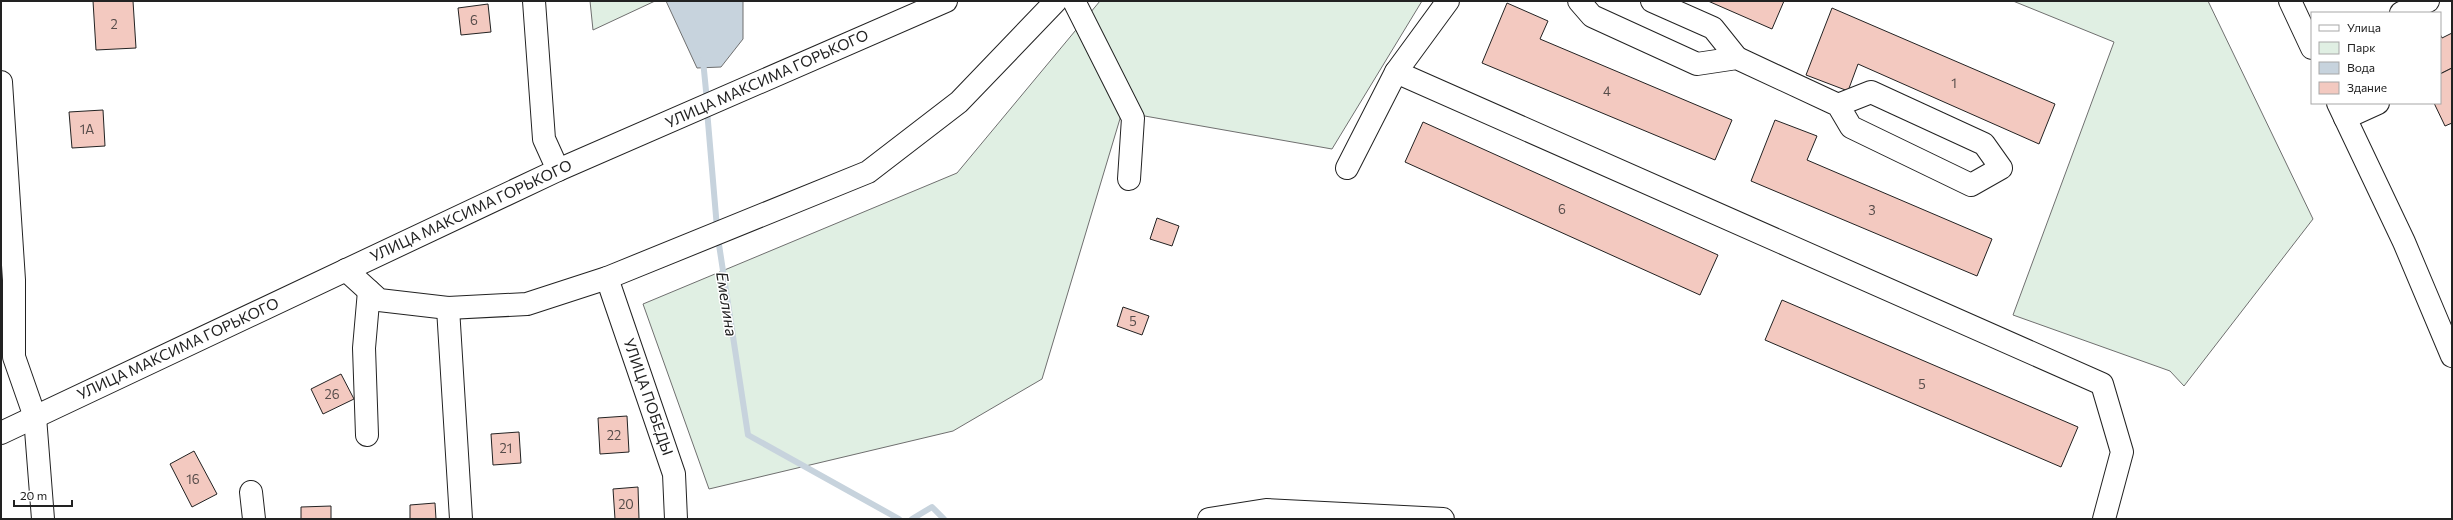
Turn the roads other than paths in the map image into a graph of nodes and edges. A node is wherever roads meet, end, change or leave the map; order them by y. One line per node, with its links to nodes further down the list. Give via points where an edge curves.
1 (534, 1): 19 (street, via 544,139)
2 (946, 1): 19 (street, УЛИЦА МАКСИМА ГОРЬКОГО)
3 (1056, 1): 22 (street, via 959,102 868,172)
4 (1074, 1): 20 (street, via 1133,118)
5 (1448, 1): 13 (street)
6 (1579, 1): 12 (street, via 1592,16 1697,64)
7 (1652, 1): 12 (street, via 1712,28)
8 (2290, 1): 11 (street)
9 (2428, 1): 10 (street)
10 (2403, 12)
11 (2311, 46)
12 (1737, 58): 16 (street)
13 (1396, 72): 18 (street); 37 (street, via 2102,384 2122,452)
14 (1, 82): 26 (street, via 14,280)
15 (2374, 104): 17 (street)
16 (1838, 105): 16 (street, via 1851,127 1971,185 2001,168 1984,144 1871,92)
17 (2342, 111): 25 (street, via 2404,242)
18 (1347, 168)
19 (558, 170): 21 (street, УЛИЦА МАКСИМА ГОРЬКОГО)
20 (1129, 179)
21 (346, 270): 23 (street); 27 (street, УЛИЦА МАКСИМА ГОРЬКОГО)
22 (607, 278): 24 (street, via 527,304); 34 (street, УЛИЦА ПОБЕДЫ, via 674,474)
23 (369, 291): 24 (street, via 379,300); 29 (street, via 364,348)
24 (448, 308): 33 (street)
25 (2452, 356)
26 (7, 358): 27 (street)
27 (35, 417): 28 (street, УЛИЦА МАКСИМА ГОРЬКОГО); 31 (street)
28 (1, 433)
29 (367, 435)
30 (251, 492): 32 (street)
31 (43, 519)
32 (254, 519)
33 (461, 519)
34 (676, 519)
35 (1209, 519): 36 (street, via 1266,510)
36 (1443, 519)
37 (2104, 519)

